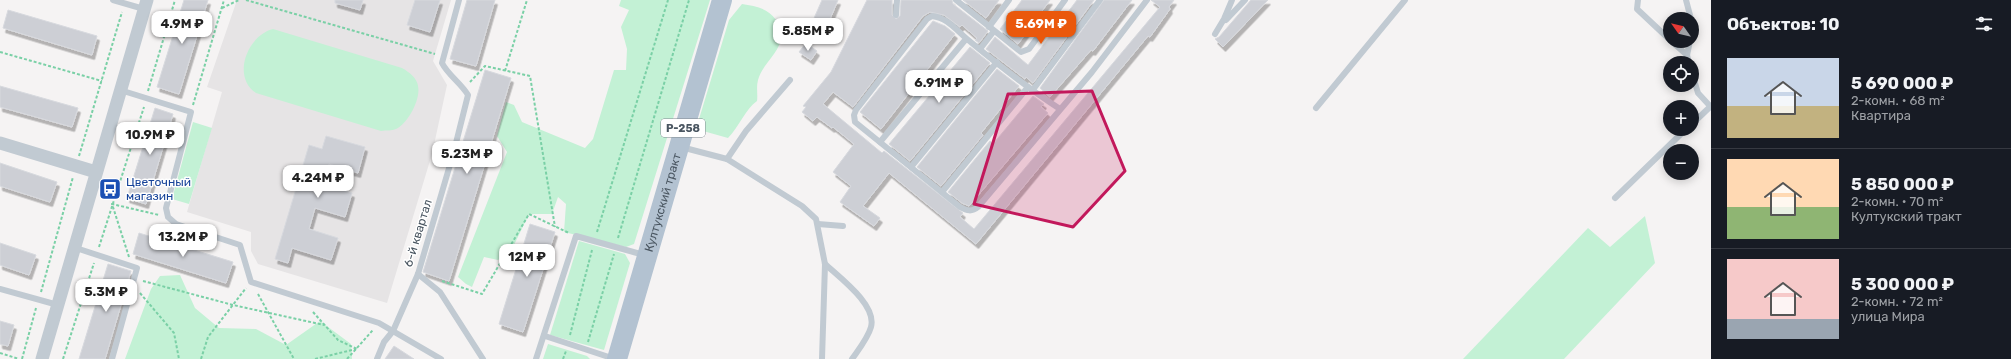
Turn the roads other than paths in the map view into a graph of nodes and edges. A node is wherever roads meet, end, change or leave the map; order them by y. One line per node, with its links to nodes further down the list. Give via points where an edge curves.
1 (113, 0): 15 (lane)
2 (459, 0): 50 (lane, 6-й квартал, via 442,62 468,95)
3 (722, 0): 39 (main road, Култукский тракт / Р-258)
4 (897, 0): 17 (lane)
5 (956, 0): 19 (lane)
6 (1009, 0): 19 (lane)
7 (1065, 0): 19 (lane, via 1025,52 1017,50)
8 (1100, 0): 29 (lane)
9 (1147, 0): 34 (lane)
10 (1232, 0): 18 (lane)
11 (1245, 0): 18 (lane)
12 (1405, 0): 33 (lane)
13 (1638, 0): 21 (lane, via 1637,9)
14 (1686, 0): 16 (lane)
15 (146, 5): 30 (street)
16 (1689, 12)
17 (896, 15)
18 (1221, 25): 20 (lane)
19 (991, 29): 25 (lane)
20 (1215, 34)
21 (1663, 34)
22 (966, 39): 25 (lane); 37 (lane); 37 (lane, via 955,27 941,18 932,16 927,19 854,115 854,122)
23 (1678, 48): 26 (lane)
24 (1688, 48): 26 (lane)
25 (980, 49): 27 (lane)
26 (1687, 55)
27 (997, 62): 29 (lane); 41 (lane)
28 (790, 80): 40 (lane, via 746,131)
29 (1030, 89): 34 (lane); 43 (lane)
30 (120, 90): 42 (street); 53 (lane, via 191,112 166,208 168,218 176,224 240,245 251,282 379,323)
31 (1698, 92): 32 (lane)
32 (1711, 106): 35 (lane)
33 (1316, 108)
34 (1060, 109): 43 (lane, via 974,210 965,210)
35 (1699, 117)
36 (1679, 136): 44 (lane)
37 (880, 142): 41 (lane)
38 (0, 143): 42 (street)
39 (678, 146): 40 (lane); 48 (main road, Култукский тракт / Р-258)
40 (726, 159): 45 (lane, via 802,206 812,214)
41 (911, 167): 43 (lane)
42 (96, 172): 47 (street)
43 (942, 192)
44 (1615, 198)
45 (818, 224): 46 (lane); 49 (lane)
46 (843, 226)
47 (76, 248): 52 (street); 56 (lane, via 137,268)
48 (646, 256): 54 (lane, via 576,236); 61 (main road, Култукский тракт / Р-258)
49 (825, 264): 62 (lane); 63 (lane, via 856,293 871,312 869,334)
50 (418, 274): 53 (lane, 6-й квартал); 59 (lane, via 440,292)
51 (0, 289): 52 (lane)
52 (58, 305): 55 (street)
53 (393, 331): 57 (lane, 6-й квартал, via 384,342); 58 (lane)
54 (544, 336): 60 (lane); 61 (lane)
55 (43, 359)
56 (112, 359)
57 (377, 359)
58 (441, 359)
59 (483, 359)
60 (536, 359)
61 (616, 359)
62 (822, 359)
63 (852, 359)

